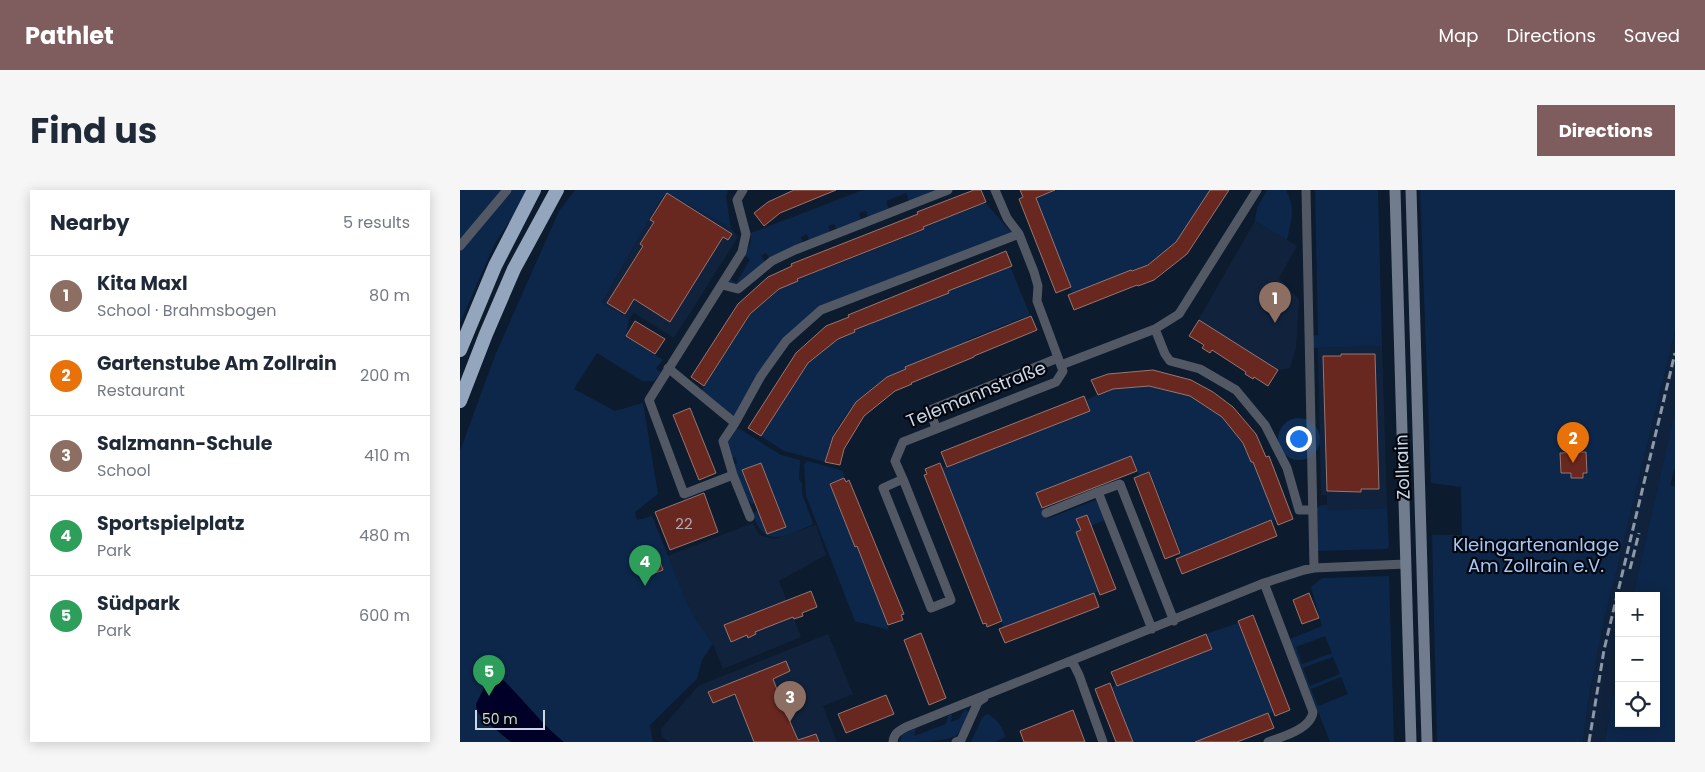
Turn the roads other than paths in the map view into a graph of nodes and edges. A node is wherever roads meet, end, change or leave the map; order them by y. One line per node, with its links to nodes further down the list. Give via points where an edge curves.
1 (507, 190): 12 (street)
2 (534, 190): 15 (highway, via 495,266)
3 (557, 190): 18 (highway, via 514,269)
4 (743, 190): 13 (street, via 738,200 746,234 742,252)
5 (948, 190): 13 (street, via 772,260 738,289)
6 (995, 190): 11 (street, via 1007,218)
7 (1257, 190): 14 (street, via 1179,314)
8 (1306, 190): 24 (street)
9 (1395, 190): 27 (main road, Zollrain)
10 (1411, 190): 28 (main road, Zollrain)
11 (1019, 234): 16 (street, via 1038,286 1037,301); 19 (street, via 821,310 786,342 761,376)
12 (460, 246)
13 (722, 285): 17 (street)
14 (1155, 329): 16 (street); 24 (street, via 1164,354 1170,360 1200,369 1236,390 1265,425 1286,468 1299,510)
15 (460, 350)
16 (1060, 361): 20 (street, Telemannstraße, via 1063,371 1056,382); 20 (street, via 930,410)
17 (668, 368): 19 (street); 21 (street, via 649,400 684,494)
18 (460, 401)
19 (736, 423): 21 (street, via 723,440)
20 (936, 428): 22 (street, Telemannstraße, via 902,442 895,461)
21 (733, 475): 26 (street)
22 (903, 479): 22 (street, Telemannstraße, via 951,600 930,608 883,488)
23 (1098, 492): 25 (street); 31 (street, via 1120,484); 32 (street)
24 (1313, 510): 29 (street)
25 (1046, 513)
26 (750, 517)
27 (1406, 564): 28 (main road); 29 (street); 39 (main road, Zollrain)
28 (1422, 564): 40 (main road, Zollrain)
29 (1314, 568): 30 (street)
30 (1264, 583): 31 (street); 38 (street, via 1313,712 1305,725)
31 (1174, 621): 32 (street)
32 (1152, 629): 33 (street)
33 (1072, 661): 34 (street); 37 (street)
34 (989, 695): 35 (street, via 906,726 898,731); 36 (street, via 978,702 961,740)
35 (893, 742)
36 (956, 742)
37 (1103, 742)
38 (1268, 742)
39 (1412, 742)
40 (1427, 742)

